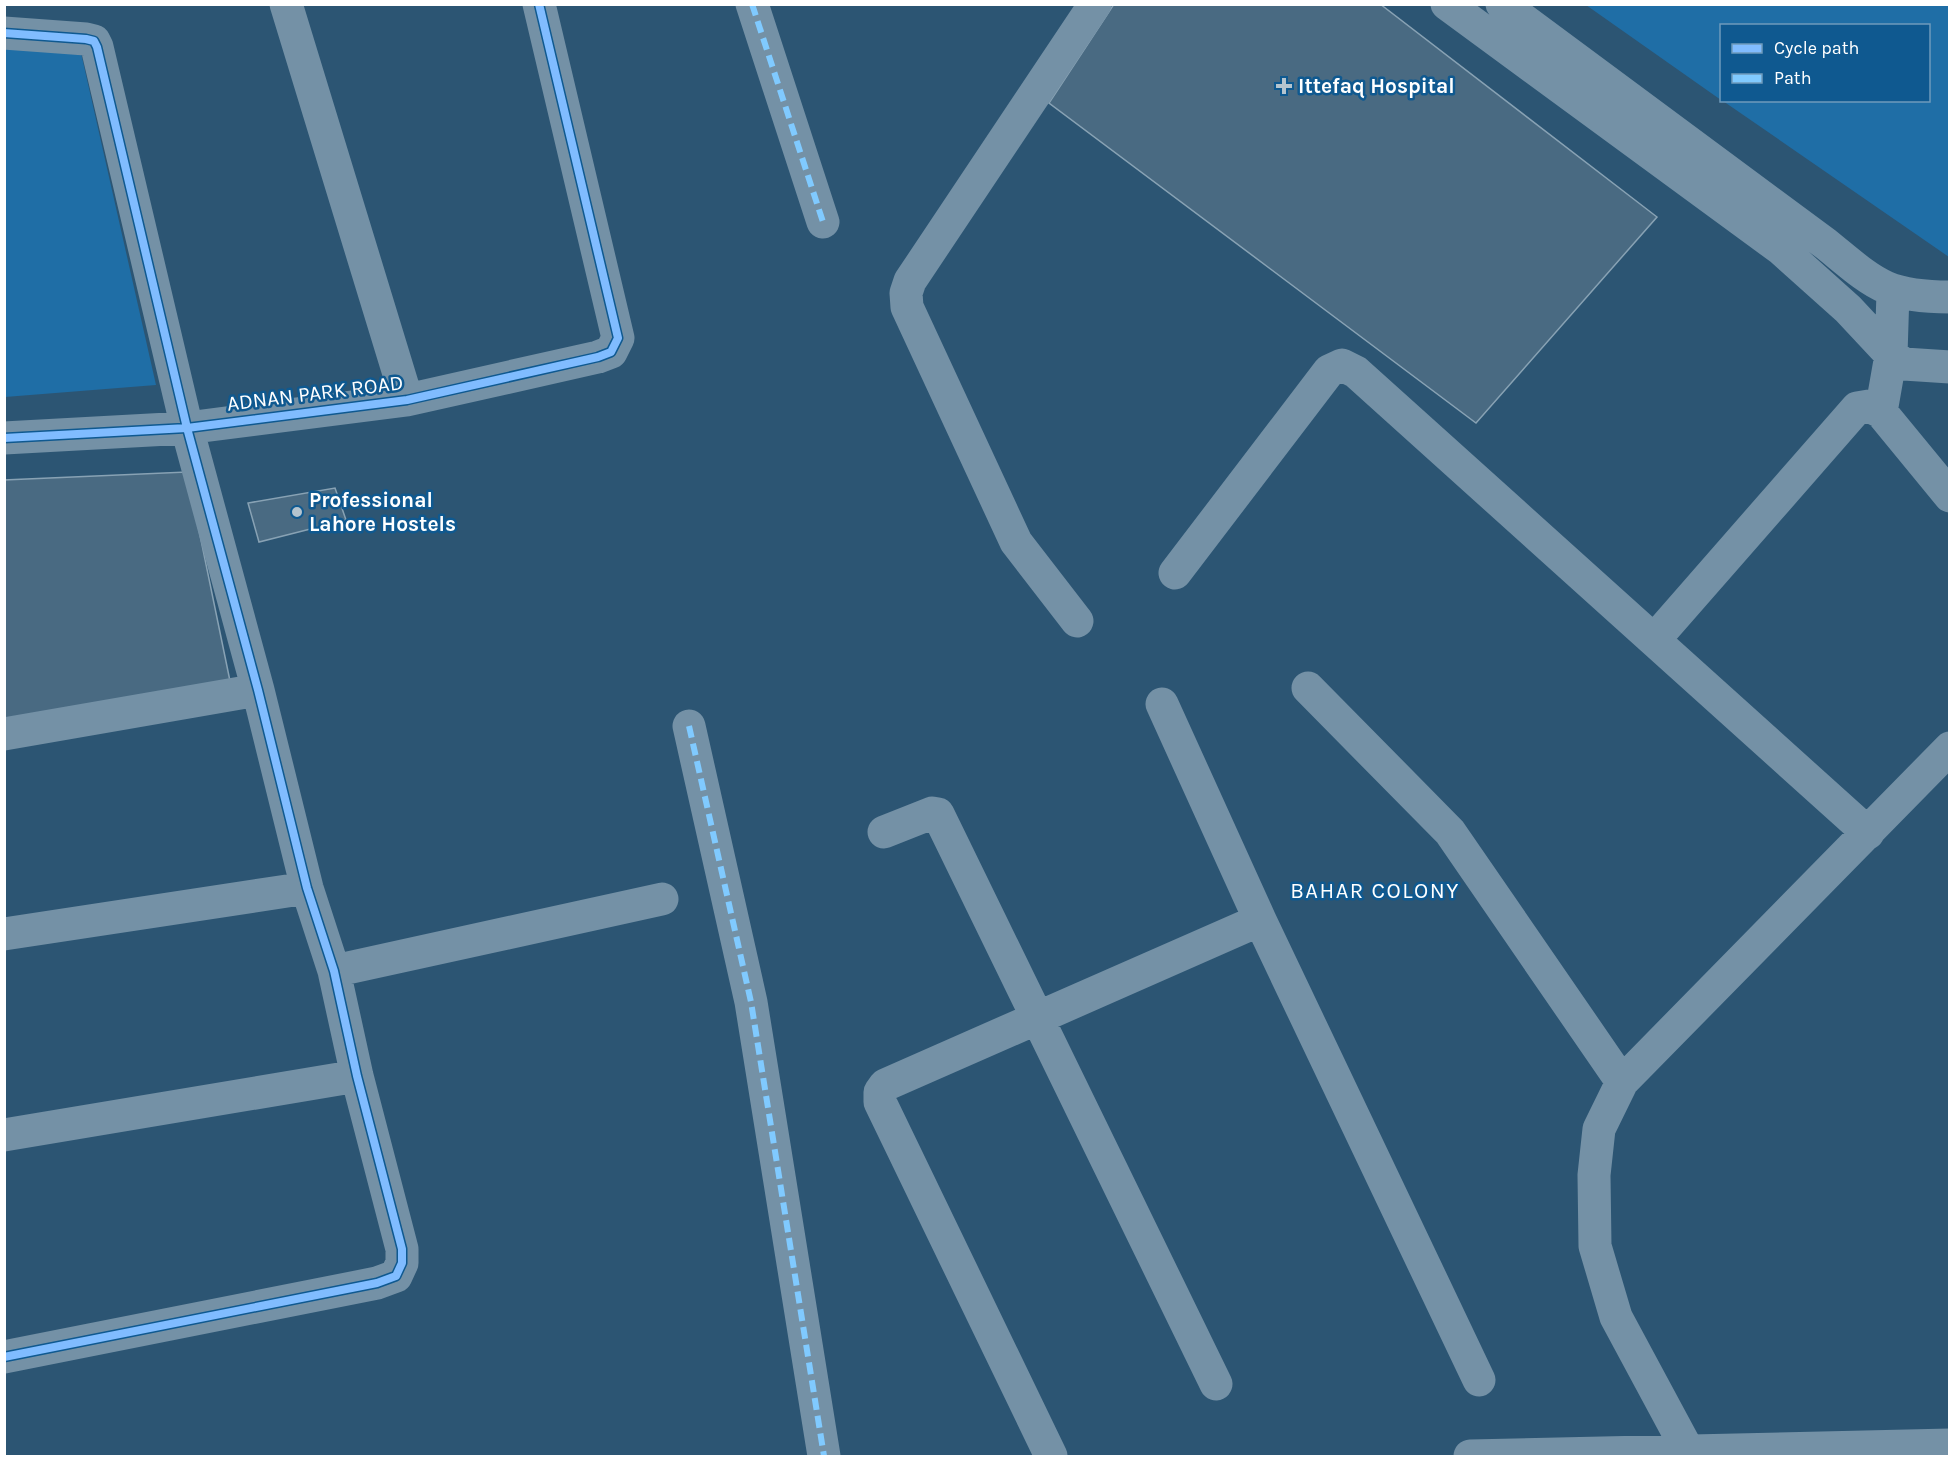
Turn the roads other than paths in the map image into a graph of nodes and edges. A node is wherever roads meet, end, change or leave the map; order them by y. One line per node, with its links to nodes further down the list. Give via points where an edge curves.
1 (286, 4): 13 (street)
2 (539, 4): 13 (street, ADNAN PARK ROAD, via 618,339 611,352 598,357)
3 (752, 4): 8 (street)
4 (1095, 4): 19 (street, via 910,281 906,293 907,307 1016,542)
5 (1447, 4): 11 (street, via 1781,249 1848,309)
6 (1502, 4): 9 (street, via 1876,284)
7 (4, 33): 15 (street, via 86,39 98,47)
8 (823, 222)
9 (1893, 292): 10 (street); 11 (street)
10 (1950, 297)
11 (1891, 355): 12 (street, via 1904,364); 14 (street)
12 (1950, 368)
13 (407, 400): 15 (street, ADNAN PARK ROAD)
14 (1881, 411): 17 (street); 20 (street, via 1869,406 1857,408)
15 (187, 428): 16 (street, ADNAN PARK ROAD); 22 (street)
16 (4, 438)
17 (1950, 496)
18 (1175, 573): 20 (street, via 1329,371 1342,365 1356,372)
19 (1077, 621)
20 (1654, 640): 28 (street)
21 (1308, 688): 36 (street, via 1450,832)
22 (258, 690): 25 (street); 29 (street)
23 (1162, 704): 31 (street)
24 (690, 726): 43 (street, via 751,1002)
25 (4, 734)
26 (1950, 748): 28 (street)
27 (884, 832): 34 (street, via 938,814)
28 (1868, 833): 36 (street)
29 (307, 888): 32 (street); 33 (street)
30 (662, 899): 33 (street)
31 (1260, 920): 34 (street); 39 (street)
32 (4, 934)
33 (334, 971): 35 (street)
34 (1037, 1018): 40 (street); 44 (street, via 885,1085 880,1102)
35 (357, 1076): 37 (street); 38 (street, via 402,1249 402,1263 396,1276)
36 (1622, 1082): 42 (street, via 1599,1129 1594,1175 1595,1246 1616,1317)
37 (4, 1135)
38 (4, 1357)
39 (1479, 1380)
40 (1216, 1384)
41 (1950, 1445): 42 (street)
42 (1687, 1449): 45 (street)
43 (824, 1456)
44 (1051, 1456)
45 (1470, 1456)

